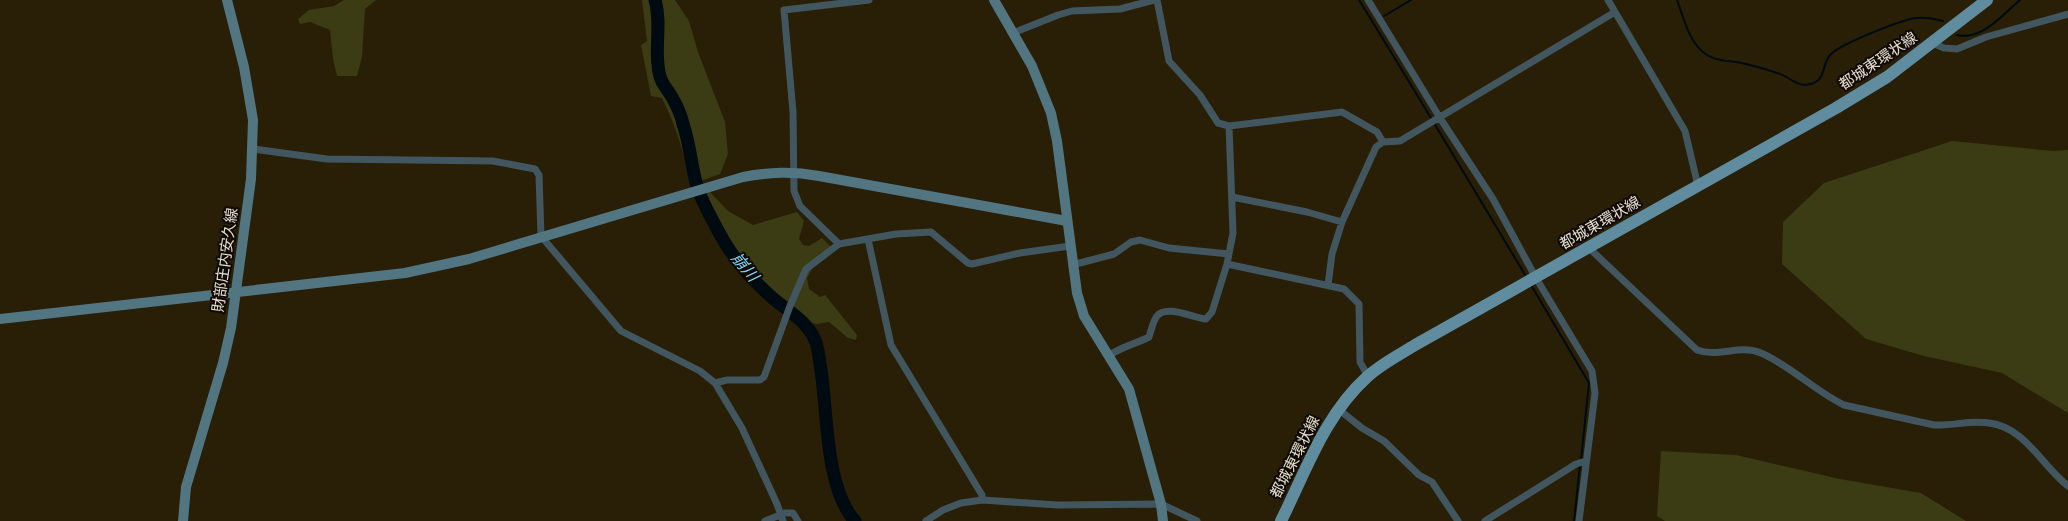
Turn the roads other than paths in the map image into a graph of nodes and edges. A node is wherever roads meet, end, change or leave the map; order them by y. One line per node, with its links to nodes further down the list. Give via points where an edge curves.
1 (227, 0): 15 (street, 財部庄内安久線, via 249,92 253,120)
2 (869, 0): 16 (street, via 784,10 793,112)
3 (994, 0): 10 (street)
4 (1156, 0): 10 (street, via 1114,9 1072,11); 13 (street, via 1169,61 1200,95 1218,124)
5 (1368, 0): 12 (street)
6 (1608, 0): 8 (street)
7 (1987, 0): 11 (main road, 都城東環状線)
8 (1615, 12): 12 (street); 17 (street, via 1685,131)
9 (2068, 14): 11 (street, via 1986,37 1957,50)
10 (1013, 33): 19 (street, via 1032,66 1051,113)
11 (1932, 43): 17 (main road, 都城東環状線, via 1887,77)
12 (1440, 118): 14 (street, via 1400,141); 29 (street, via 1493,198)
13 (1229, 126): 14 (street, via 1342,112 1377,132); 18 (street)
14 (1383, 142): 20 (street, via 1376,147)
15 (253, 149): 21 (street, via 327,159 492,161 535,169 539,175); 31 (street, 財部庄内安久線)
16 (794, 172): 19 (street); 21 (street, via 760,173); 23 (street, via 794,191 800,206)
17 (1698, 186): 25 (main road, 都城東環状線)
18 (1232, 197): 20 (street); 26 (street, via 1233,233)
19 (1067, 221): 24 (street)
20 (1342, 222): 30 (street, via 1332,254)
21 (541, 236): 31 (street, via 469,259 405,273); 35 (street, via 621,331 700,371)
22 (868, 239): 23 (street); 24 (street, via 931,232 972,264 1020,253); 39 (street, via 892,345 982,494)
23 (839, 244): 35 (street, via 806,269 764,377 760,380 727,380)
24 (1070, 246): 27 (street)
25 (1589, 248): 29 (main road, 都城東環状線); 38 (street, via 1697,350 1715,354 1739,350 1760,353 1844,405 1934,425 1989,422 2001,425 2030,445)
26 (1229, 254): 27 (street, via 1169,248 1140,240 1130,242 1114,254); 28 (street)
27 (1072, 264): 33 (street, via 1084,316)
28 (1227, 264): 30 (street); 33 (street, via 1212,312 1206,319 1172,311 1163,312 1157,316 1149,337 1123,346)
29 (1531, 281): 34 (main road, 都城東環状線); 37 (street, via 1592,371 1595,393)
30 (1328, 285): 34 (street, via 1344,289 1359,304 1360,362)
31 (235, 293): 32 (street); 42 (street, 財部庄内安久線, via 223,363 191,467)
32 (0, 319)
33 (1108, 356): 40 (street, via 1133,399)
34 (1368, 376): 36 (main road, 都城東環状線)
35 (715, 383): 41 (street, via 746,434)
36 (1338, 409): 48 (main road, 都城東環状線, via 1314,449); 49 (street, via 1384,442 1419,475 1432,482)
37 (1586, 461): 50 (street, via 1576,464); 51 (street)
38 (2068, 486)
39 (982, 500): 40 (street, via 1058,505); 45 (street, via 961,503 943,510)
40 (1161, 504): 46 (street); 47 (street)
41 (781, 518): 43 (street); 44 (street, via 785,513 793,513)
42 (182, 521)
43 (765, 521)
44 (798, 521)
45 (926, 521)
46 (1163, 521)
47 (1197, 521)
48 (1281, 521)
49 (1458, 521)
50 (1485, 521)
51 (1579, 521)

